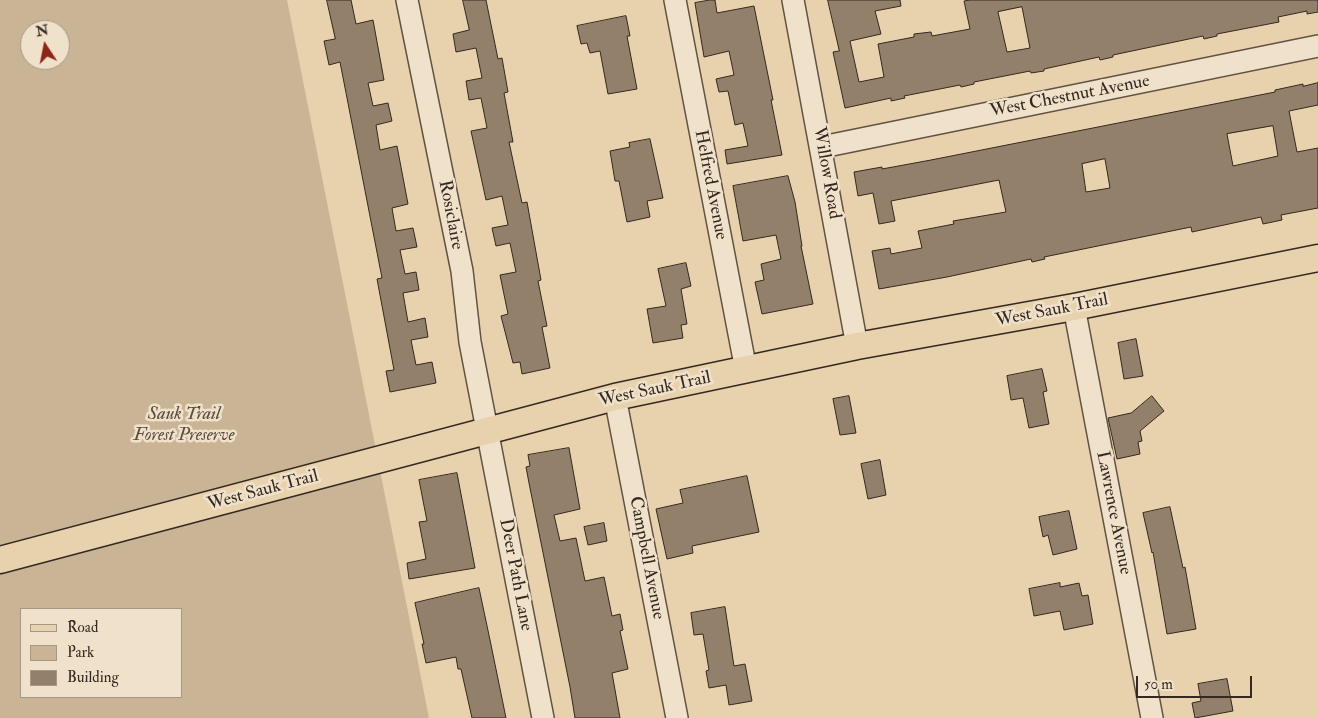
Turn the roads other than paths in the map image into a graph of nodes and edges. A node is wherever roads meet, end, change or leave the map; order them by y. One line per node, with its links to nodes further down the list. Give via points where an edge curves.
1 (407, 0): 11 (street, Rosiclaire, via 462,271 470,342)
2 (675, 0): 9 (street, Helfred Avenue)
3 (793, 0): 5 (street, Willow Road)
4 (1318, 46): 5 (street, West Chestnut Avenue)
5 (822, 147): 8 (street, Willow Road)
6 (1318, 258): 7 (main road, West Sauk Trail)
7 (1074, 307): 8 (main road, West Sauk Trail); 15 (street, Lawrence Avenue)
8 (857, 346): 9 (main road, West Sauk Trail)
9 (746, 370): 10 (main road, West Sauk Trail)
10 (615, 397): 11 (main road, West Sauk Trail); 14 (street, Campbell Avenue)
11 (487, 432): 12 (main road, West Sauk Trail); 13 (street, Deer Path Lane)
12 (0, 560)
13 (543, 718)
14 (677, 718)
15 (1152, 718)

